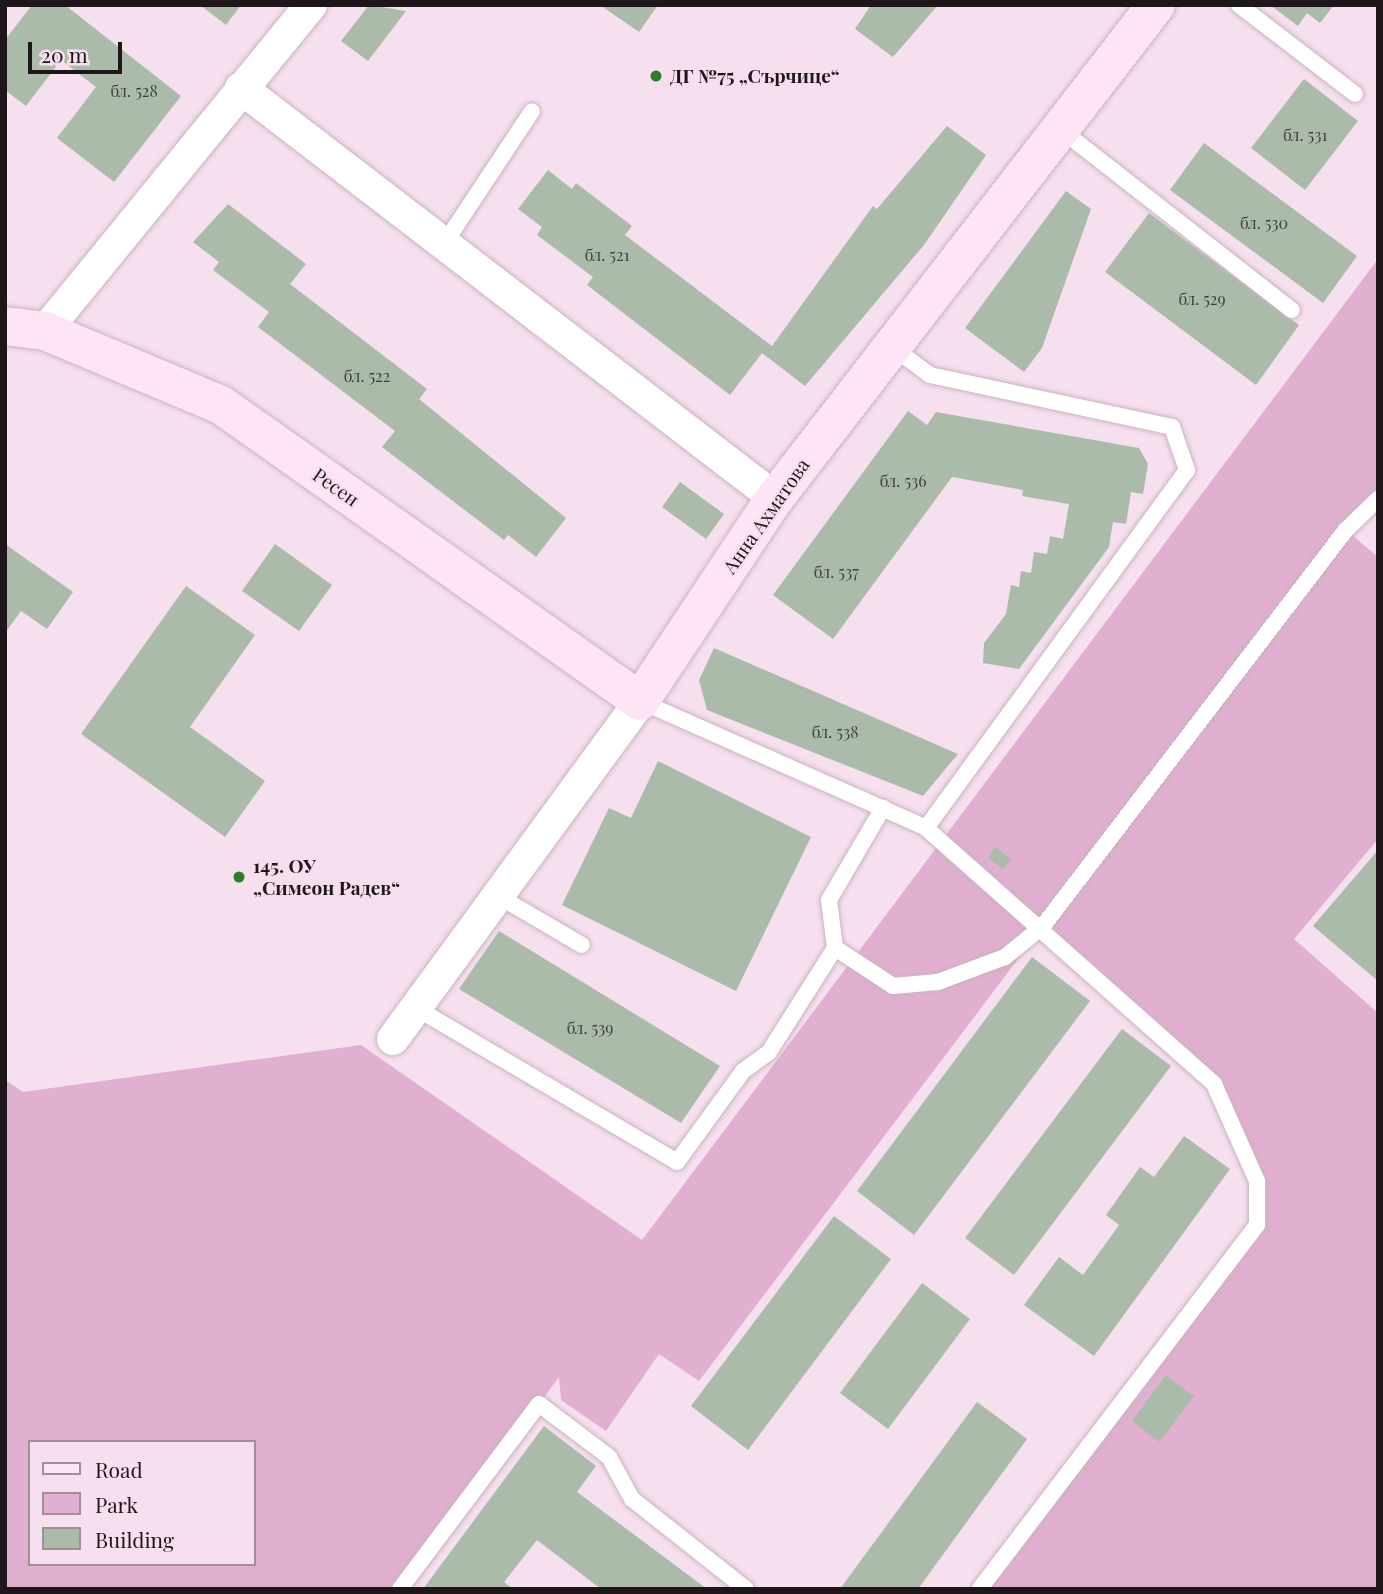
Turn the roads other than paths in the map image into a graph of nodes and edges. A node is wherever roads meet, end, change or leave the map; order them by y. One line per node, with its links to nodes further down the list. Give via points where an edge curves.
1 (311, 5): 4 (street)
2 (1156, 5): 7 (street, Анна Ахматова)
3 (1239, 5): 5 (lane)
4 (241, 88): 8 (street); 11 (street)
5 (1356, 94)
6 (532, 111): 8 (lane)
7 (1060, 129): 9 (lane); 12 (street, Анна Ахматова)
8 (444, 244): 13 (street)
9 (1292, 310)
10 (5, 326): 11 (street, Ресен)
11 (45, 331): 15 (street, Ресен, via 221,405)
12 (892, 347): 13 (street, Анна Ахматова); 17 (lane, via 930,375 1172,427 1187,470)
13 (775, 498): 15 (street, Анна Ахматова)
14 (1378, 499): 19 (lane, via 1346,530)
15 (640, 701): 16 (lane); 18 (street, Анна Ахматова)
16 (883, 808): 17 (lane); 21 (lane, via 829,900)
17 (926, 828): 19 (lane)
18 (498, 896): 20 (lane); 22 (street, Анна Ахматова)
19 (1043, 926): 21 (lane, via 1005,957 938,982 893,986); 26 (lane, via 1214,1084 1257,1181 1257,1225)
20 (582, 945)
21 (835, 948): 22 (lane, via 769,1052 743,1071 677,1162)
22 (416, 1008): 23 (street, Анна Ахматова)
23 (393, 1039)
24 (400, 1589): 25 (lane, via 540,1404 609,1457 632,1499)
25 (746, 1589)
26 (980, 1589)

